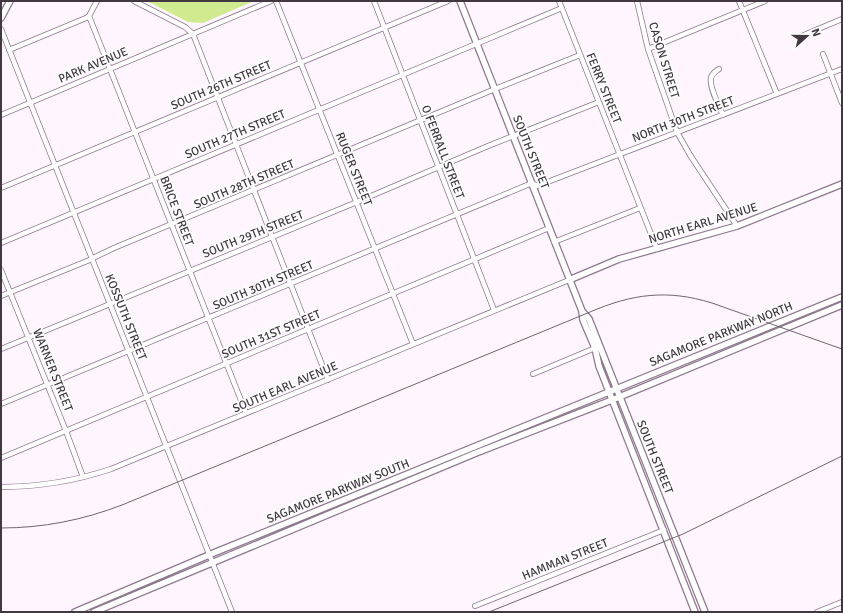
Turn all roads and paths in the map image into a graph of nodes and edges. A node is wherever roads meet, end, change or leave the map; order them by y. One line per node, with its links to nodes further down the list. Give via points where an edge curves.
1 (10, 1): 16 (main road)
2 (97, 1): 15 (street)
3 (134, 1): 20 (street)
4 (271, 1): 20 (street, PARK AVENUE)
5 (276, 1): 27 (street, RUGER STREET)
6 (374, 1): 18 (street, O FERRALL STREET)
7 (448, 1): 18 (street, SOUTH 26TH STREET)
8 (460, 1): 22 (main road, SOUTH STREET)
9 (559, 1): 13 (street, FERRY STREET)
10 (637, 1): 23 (street, CASON STREET)
11 (740, 1): 14 (street)
12 (765, 1): 14 (street)
13 (562, 8): 22 (street, SOUTH 27TH STREET); 26 (street, FERRY STREET)
14 (743, 10): 23 (street); 34 (street)
15 (89, 16): 24 (street); 28 (street, BRICE STREET)
16 (1, 18)
17 (842, 19): 21 (street)
18 (384, 27): 27 (street, SOUTH 26TH STREET); 31 (street, O FERRALL STREET)
19 (1, 29): 24 (street, KOSSUTH STREET)
20 (195, 33): 28 (street, PARK AVENUE); 35 (street)
21 (804, 35)
22 (476, 43): 31 (street, SOUTH 27TH STREET); 33 (main road, SOUTH STREET)
23 (648, 49): 44 (street, CASON STREET)
24 (10, 50): 36 (street, KOSSUTH STREET)
25 (823, 54): 32 (street)
26 (580, 55): 33 (street, SOUTH 28TH STREET); 37 (street, FERRY STREET)
27 (301, 63): 35 (street, SOUTH 26TH STREET); 39 (street, RUGER STREET)
28 (111, 69): 36 (street, PARK AVENUE); 43 (street, BRICE STREET)
29 (719, 69): 41 (street, via 713,73 710,83)
30 (842, 69): 32 (street, NORTH 30TH STREET)
31 (402, 74): 39 (street, SOUTH 27TH STREET); 42 (street, O FERRALL STREET)
32 (831, 74): 34 (street, NORTH 30TH STREET); 38 (street)
33 (495, 89): 42 (street, SOUTH 28TH STREET); 45 (main road, SOUTH STREET)
34 (777, 94): 41 (street, NORTH 30TH STREET)
35 (218, 98): 43 (street, SOUTH 26TH STREET); 46 (street)
36 (30, 102): 40 (street, PARK AVENUE); 49 (street, KOSSUTH STREET)
37 (599, 102): 45 (street, SOUTH 29TH STREET); 47 (street, FERRY STREET)
38 (842, 103)
39 (319, 109): 46 (street, SOUTH 27TH STREET); 48 (street, RUGER STREET)
40 (1, 115)
41 (723, 115): 44 (street, NORTH 30TH STREET)
42 (420, 120): 48 (street, SOUTH 28TH STREET); 50 (street, O FERRALL STREET)
43 (135, 132): 49 (street, SOUTH 26TH STREET); 51 (street, BRICE STREET)
44 (677, 132): 47 (street, NORTH 30TH STREET); 61 (street, CASON STREET)
45 (513, 136): 50 (street, SOUTH 29TH STREET); 52 (main road, SOUTH STREET)
46 (236, 144): 51 (street, SOUTH 27TH STREET); 55 (street)
47 (619, 154): 52 (street, NORTH 30TH STREET, via 537,186); 57 (street, FERRY STREET)
48 (338, 155): 55 (street, SOUTH 28TH STREET); 56 (street, RUGER STREET)
49 (55, 165): 54 (street, SOUTH 26TH STREET); 58 (street, KOSSUTH STREET)
50 (438, 167): 56 (street, SOUTH 29TH STREET); 59 (street, O FERRALL STREET)
51 (153, 179): 58 (street, SOUTH 27TH STREET); 60 (street, BRICE STREET)
52 (532, 183): 59 (street, SOUTH 30TH STREET); 62 (main road, SOUTH STREET)
53 (842, 184): 61 (main road, NORTH EARL AVENUE)
54 (1, 188)
55 (254, 191): 60 (street, SOUTH 28TH STREET); 63 (street)
56 (357, 202): 63 (street, SOUTH 29TH STREET); 66 (street, RUGER STREET)
57 (640, 208): 64 (street); 67 (street, FERRY STREET)
58 (73, 212): 65 (street, SOUTH 27TH STREET); 68 (street, KOSSUTH STREET)
59 (457, 214): 66 (street, SOUTH 30TH STREET); 69 (street, O FERRALL STREET)
60 (171, 224): 68 (street, SOUTH 28TH STREET); 71 (street, BRICE STREET)
61 (737, 226): 67 (main road, NORTH EARL AVENUE)
62 (549, 228): 64 (main road, SOUTH STREET); 69 (street, SOUTH 31ST STREET)
63 (272, 237): 71 (street, SOUTH 29TH STREET); 73 (street)
64 (554, 242): 72 (main road, SOUTH STREET)
65 (1, 243)
66 (375, 249): 73 (street, SOUTH 30TH STREET); 75 (street, RUGER STREET)
67 (657, 249): 72 (main road, NORTH EARL AVENUE, via 619,259)
68 (92, 259): 74 (street, SOUTH 28TH STREET); 78 (street, KOSSUTH STREET)
69 (474, 260): 75 (street, SOUTH 31ST STREET); 80 (street, O FERRALL STREET)
70 (1, 270): 74 (street, WARNER STREET)
71 (190, 271): 78 (street, SOUTH 29TH STREET); 82 (street, BRICE STREET)
72 (569, 280): 80 (street, SOUTH EARL AVENUE); 81 (main road, SOUTH STREET)
73 (290, 284): 82 (street, SOUTH 30TH STREET); 83 (street)
74 (10, 292): 76 (street, SOUTH 28TH STREET); 84 (street, WARNER STREET)
75 (393, 294): 83 (street, SOUTH 31ST STREET); 85 (street, RUGER STREET)
76 (1, 296)
77 (842, 297): 93 (main road, SAGAMORE PARKWAY NORTH)
78 (110, 304): 84 (street, SOUTH 29TH STREET); 88 (street, KOSSUTH STREET)
79 (842, 305): 96 (main road, SAGAMORE PARKWAY NORTH)
80 (494, 310): 85 (street, SOUTH EARL AVENUE)
81 (582, 312): 86 (main road, SOUTH STREET); 93 (main road, SOUTH STREET, via 588,317)
82 (208, 318): 88 (street, SOUTH 30TH STREET); 89 (street, BRICE STREET)
83 (308, 329): 89 (street, SOUTH 31ST STREET); 91 (street)
84 (29, 338): 87 (street, SOUTH 29TH STREET); 92 (street, WARNER STREET)
85 (413, 344): 91 (street, SOUTH EARL AVENUE)
86 (595, 348): 90 (street); 94 (main road, SOUTH STREET)
87 (1, 349)
88 (129, 351): 92 (street, SOUTH 30TH STREET); 95 (street, KOSSUTH STREET)
89 (226, 364): 95 (street, SOUTH 31ST STREET); 99 (street, BRICE STREET)
90 (533, 374)
91 (328, 380): 99 (street, SOUTH EARL AVENUE)
92 (47, 385): 98 (street, SOUTH 30TH STREET); 100 (street, WARNER STREET)
93 (616, 389): 94 (main road, SAGAMORE PARKWAY NORTH); 96 (main road, SOUTH STREET)
94 (609, 392): 97 (main road, SOUTH STREET); 106 (main road, SAGAMORE PARKWAY SOUTH)
95 (147, 397): 100 (street, SOUTH 31ST STREET); 101 (street, KOSSUTH STREET)
96 (619, 397): 97 (main road, SAGAMORE PARKWAY NORTH); 108 (main road, SOUTH STREET)
97 (612, 400): 105 (main road, SOUTH STREET); 107 (main road, SAGAMORE PARKWAY SOUTH)
98 (1, 404)
99 (246, 413): 101 (street, SOUTH EARL AVENUE)
100 (66, 430): 102 (street, SOUTH 31ST STREET); 103 (street, WARNER STREET)
101 (167, 446): 103 (street, SOUTH EARL AVENUE); 106 (street, KOSSUTH STREET)
102 (1, 458)
103 (83, 478): 104 (street, SOUTH EARL AVENUE)
104 (1, 487)
105 (664, 530): 109 (main road, SOUTH STREET); 111 (street, HAMMAN STREET)
106 (209, 556): 107 (street, KOSSUTH STREET); 112 (main road, SAGAMORE PARKWAY SOUTH)
107 (212, 563): 113 (main road, SAGAMORE PARKWAY SOUTH); 114 (street, KOSSUTH STREET)
108 (686, 567): 109 (main road); 116 (main road, SOUTH STREET)
109 (679, 570): 115 (main road, SOUTH STREET)
110 (842, 602): 117 (street)
111 (475, 606)
112 (75, 612)
113 (94, 612)
114 (232, 612)
115 (695, 612)
116 (704, 612)
117 (817, 612)

